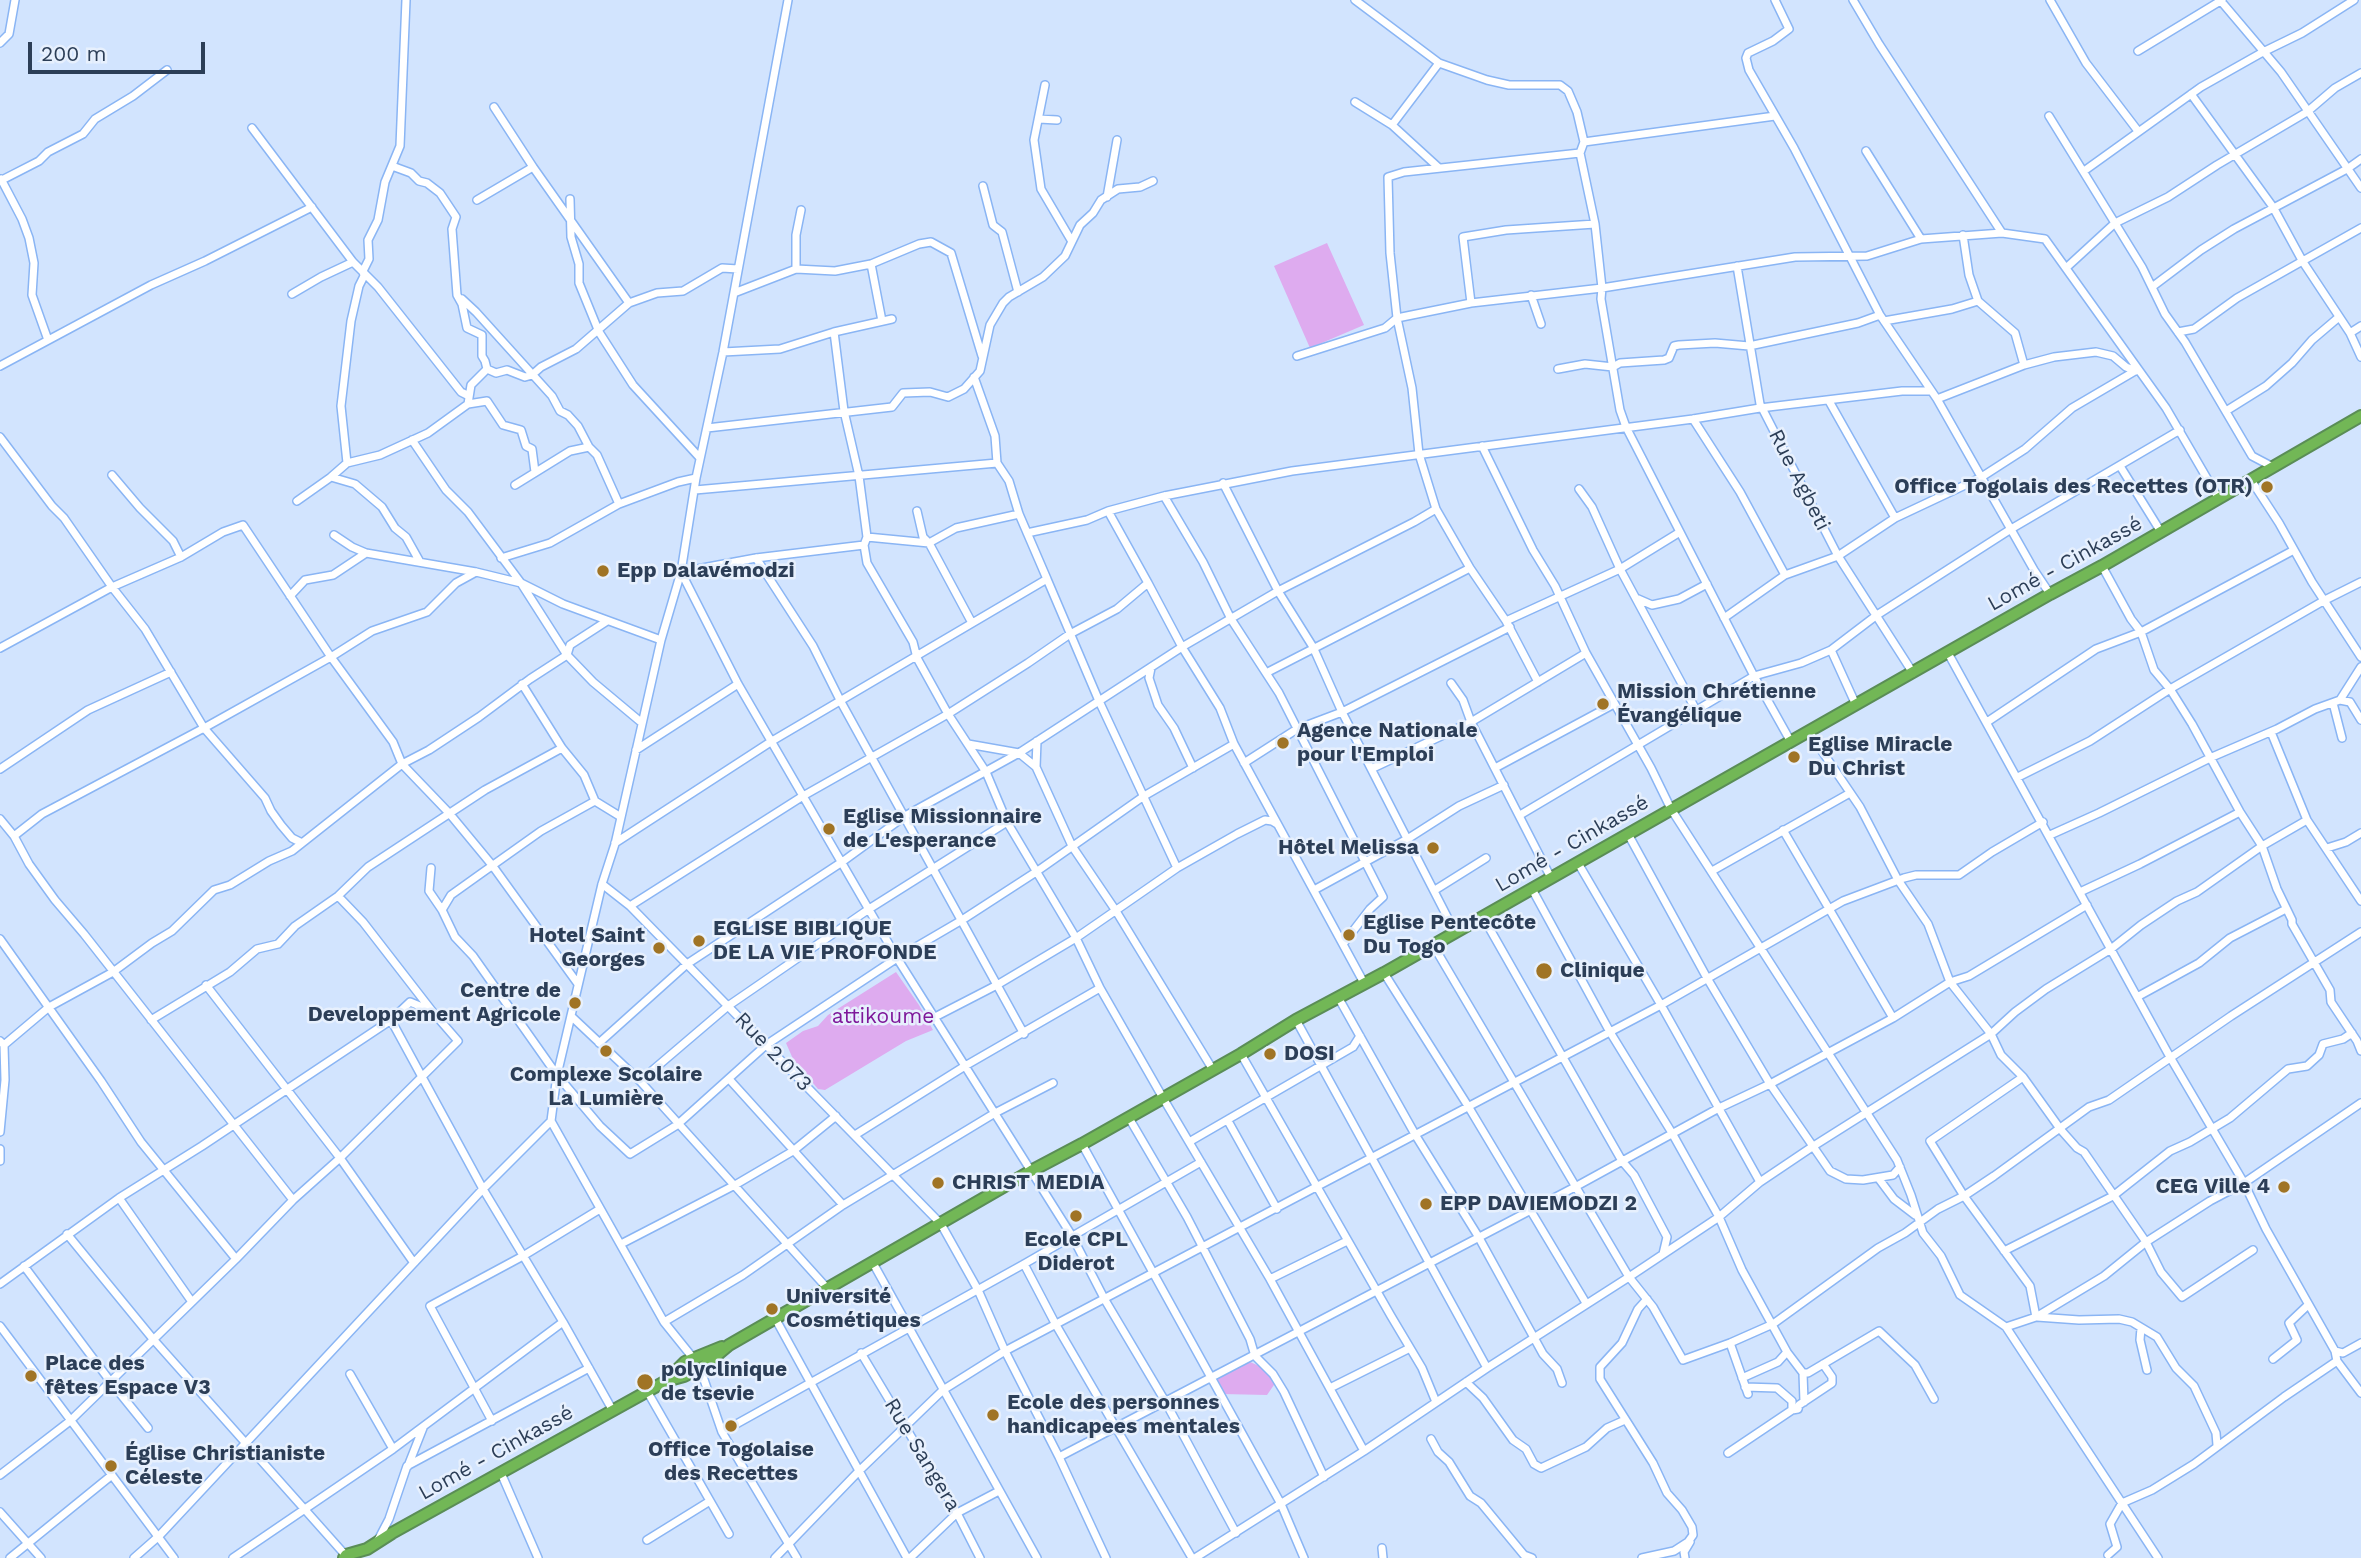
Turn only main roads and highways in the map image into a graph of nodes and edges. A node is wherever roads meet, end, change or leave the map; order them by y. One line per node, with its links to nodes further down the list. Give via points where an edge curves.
1 (2361, 416): 2 (highway, Lomé - Cinkassé)
2 (729, 1345): 3 (highway, Lomé - Cinkassé, via 700,1368); 3 (highway, Lomé - Cinkassé, via 688,1356)
3 (666, 1381): 4 (highway, Lomé - Cinkassé)
4 (346, 1557)

